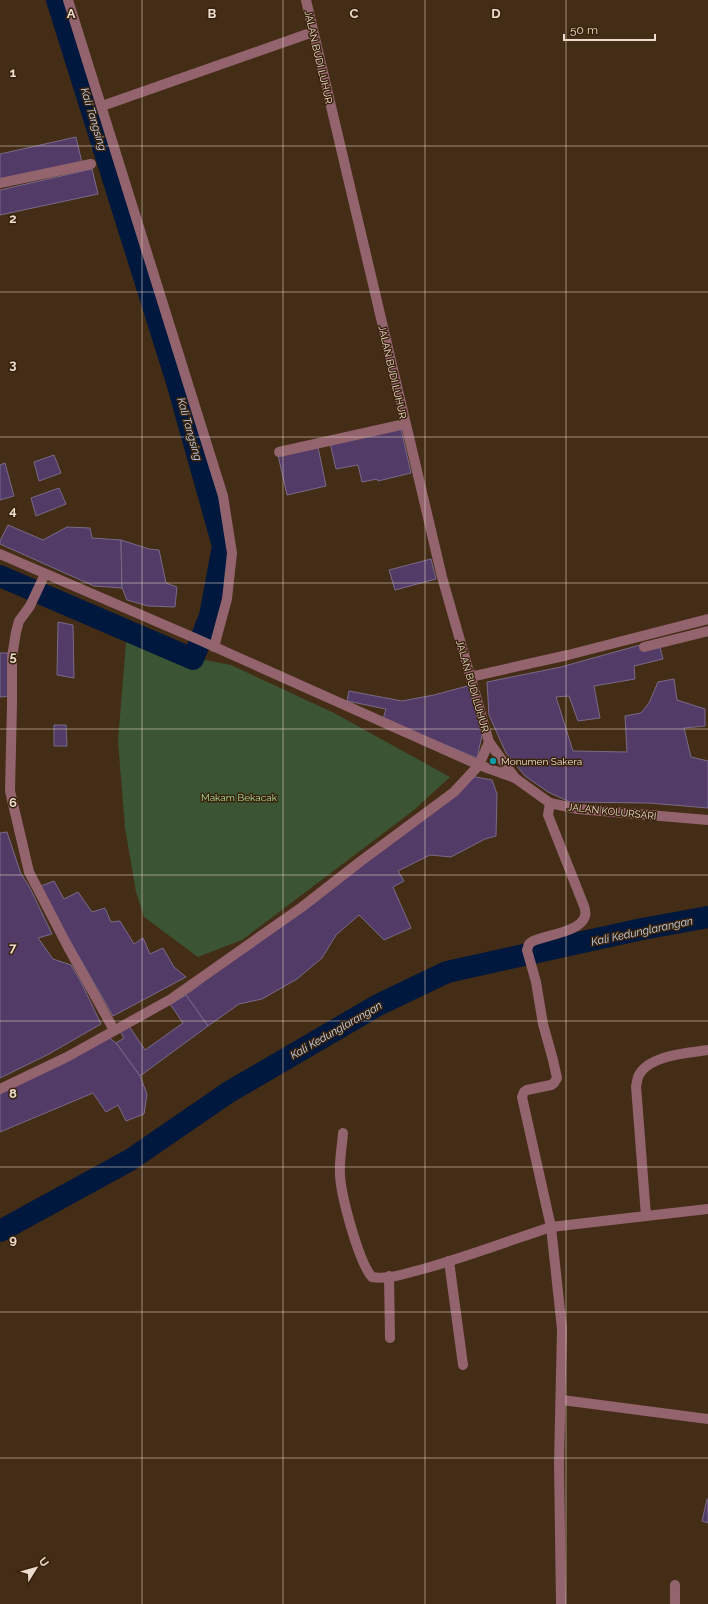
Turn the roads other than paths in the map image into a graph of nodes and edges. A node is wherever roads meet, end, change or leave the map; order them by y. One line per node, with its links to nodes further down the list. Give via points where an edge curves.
1 (68, 0): 4 (street)
2 (306, 0): 3 (street, JALAN BUDI LUHUR)
3 (313, 32): 4 (street); 7 (street, JALAN BUDI LUHUR)
4 (102, 106): 13 (street, via 223,496 232,553 227,599)
5 (91, 164): 6 (street)
6 (0, 183)
7 (405, 424): 8 (street); 15 (street, JALAN BUDI LUHUR, via 442,577)
8 (279, 452)
9 (0, 554): 10 (street, JALAN KOLURSARI)
10 (43, 578): 13 (street, JALAN KOLURSARI); 21 (street, via 19,621 12,657 10,791 29,872)
11 (708, 620): 15 (street)
12 (708, 631): 14 (street)
13 (213, 647): 17 (street, JALAN KOLURSARI)
14 (644, 647)
15 (470, 678): 16 (street, JALAN BUDI LUHUR)
16 (489, 742): 17 (street, JALAN BUDI LUHUR); 18 (street, JALAN BUDI LUHUR)
17 (479, 765): 18 (street, JALAN KOLURSARI); 21 (street, JALAN BUDI LUHUR, via 454,792 302,908 171,999)
18 (514, 778): 19 (street, JALAN KOLURSARI)
19 (550, 803): 20 (street, JALAN KOLURSARI, via 578,809); 27 (street, via 548,815 584,906 585,915 583,920 566,932 533,941 527,950 557,1078 554,1084 527,1090 522,1097)
20 (708, 820)
21 (114, 1030): 23 (street, JALAN BUDI LUHUR, via 67,1057)
22 (708, 1050): 26 (street, via 669,1056 650,1064 638,1077 636,1086)
23 (0, 1089)
24 (343, 1133): 29 (street, via 340,1176 346,1212 368,1273 378,1278)
25 (708, 1209): 26 (street)
26 (646, 1216): 27 (street)
27 (551, 1227): 28 (street); 32 (street, via 562,1329)
28 (449, 1261): 29 (street); 31 (street)
29 (389, 1276): 30 (street)
30 (390, 1338)
31 (463, 1365)
32 (562, 1400): 33 (street); 35 (street, via 559,1463)
33 (708, 1419)
34 (674, 1585): 36 (street)
35 (560, 1604)
36 (674, 1604)

